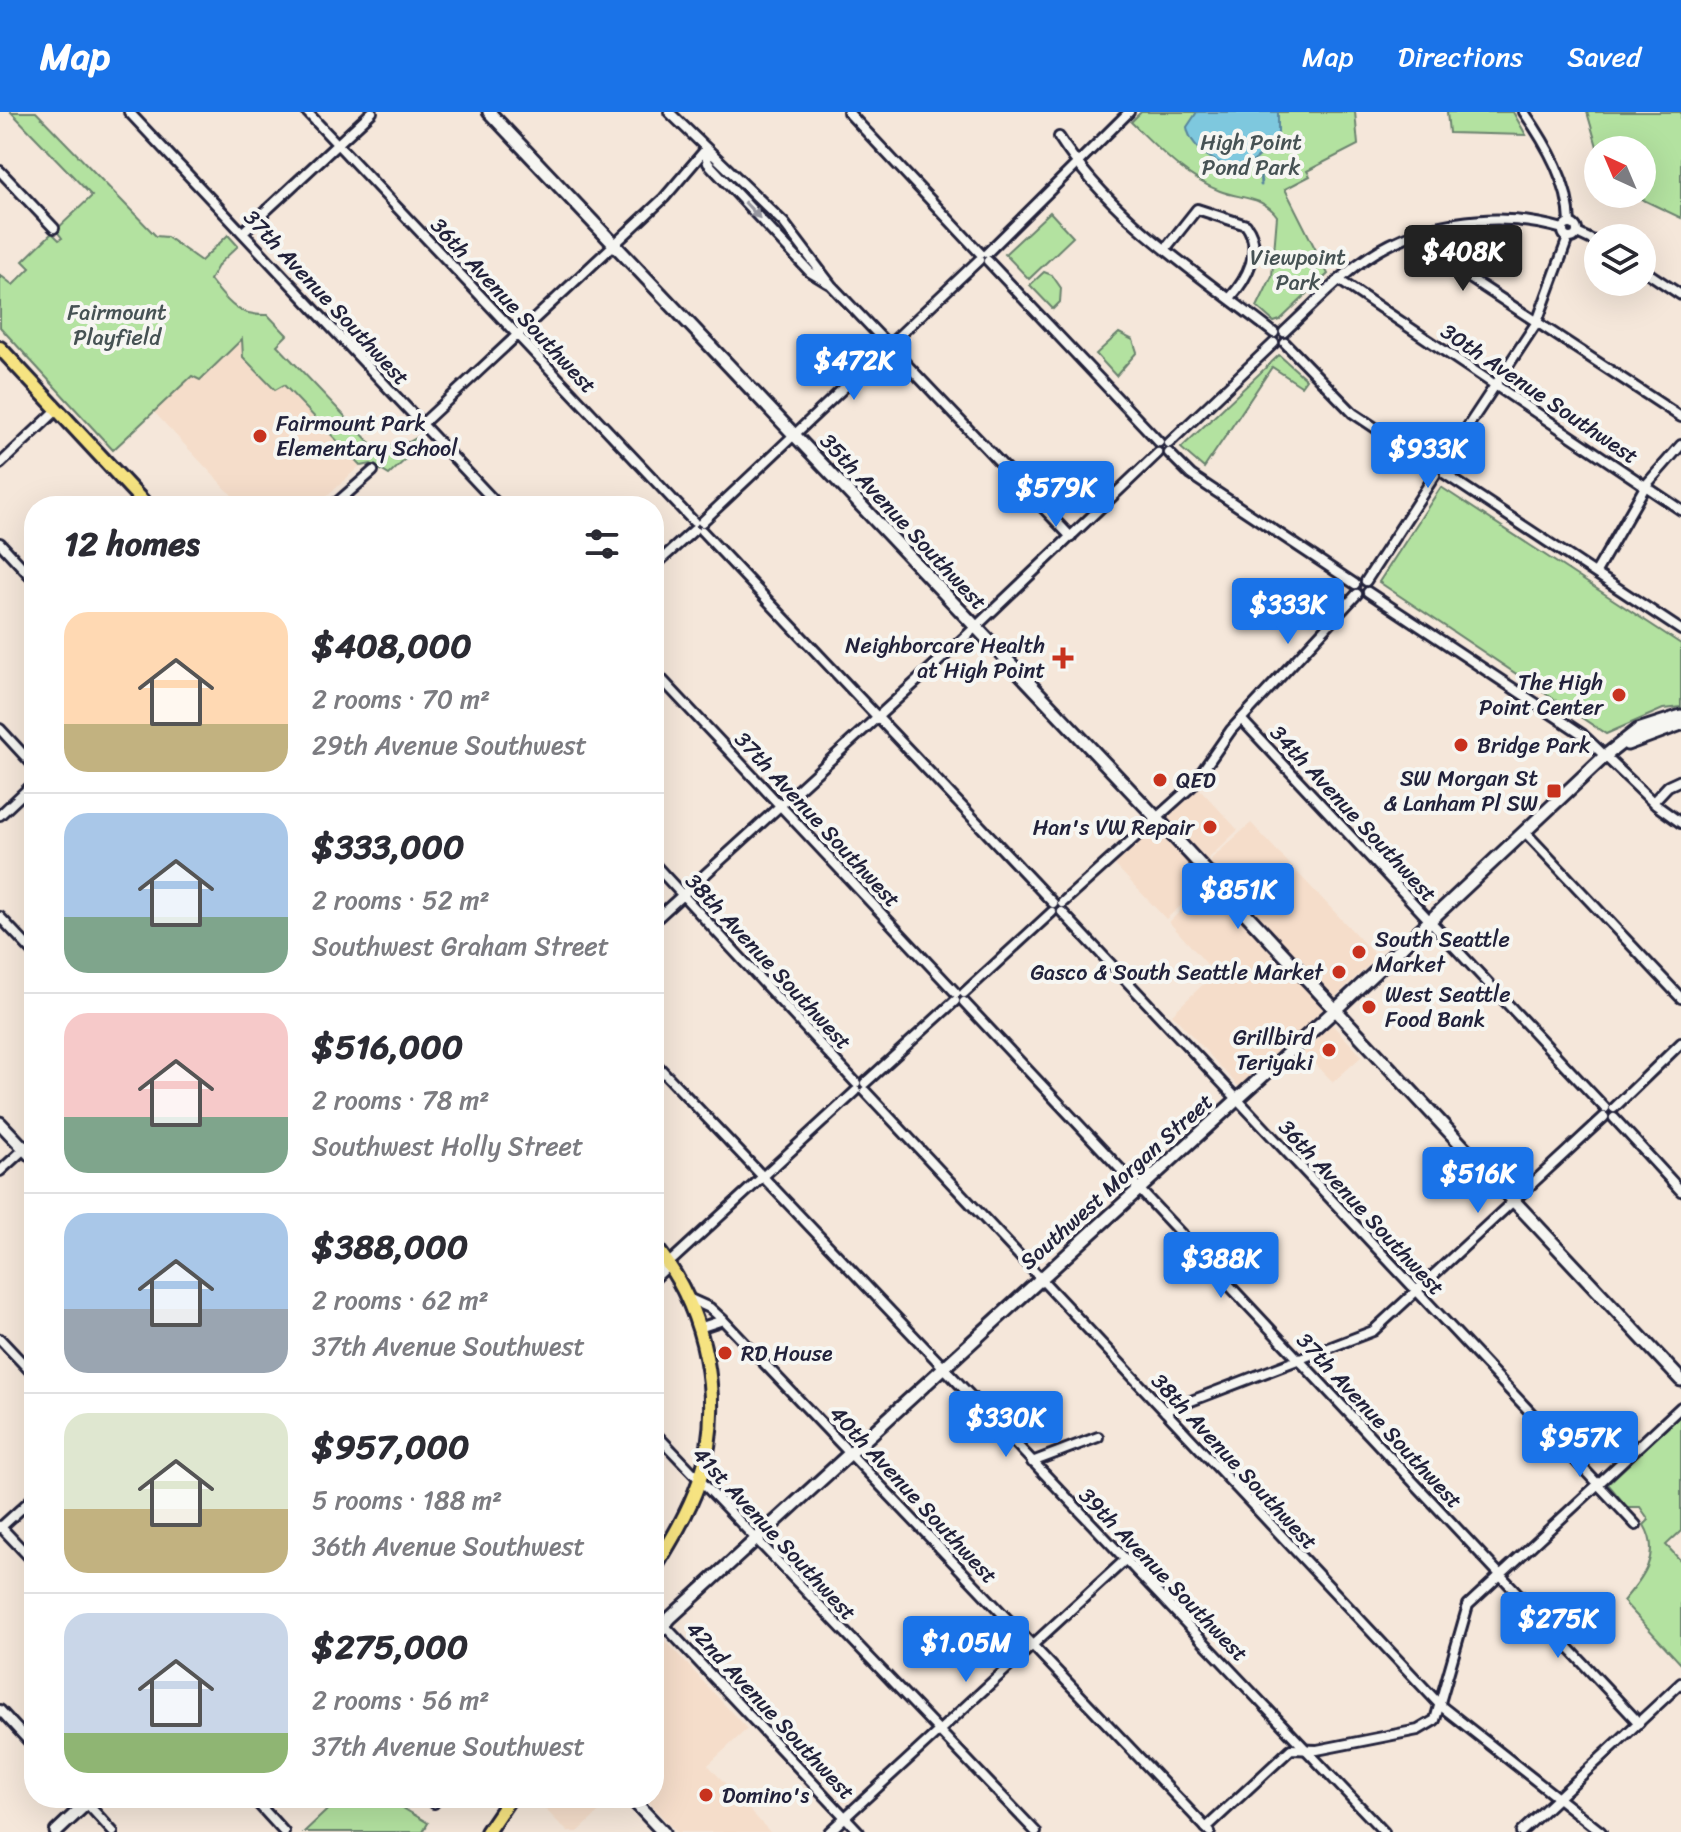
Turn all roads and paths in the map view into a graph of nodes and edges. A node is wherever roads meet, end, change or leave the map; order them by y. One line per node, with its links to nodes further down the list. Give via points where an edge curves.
1 (129, 112): 17 (street, 37th Avenue Southwest)
2 (307, 112): 10 (street, 36th Avenue Southwest)
3 (372, 112): 10 (street)
4 (489, 112): 20 (main road, 35th Avenue Southwest)
5 (669, 112): 11 (street)
6 (848, 112): 22 (street)
7 (1129, 112): 12 (street)
8 (1524, 112): 14 (street, via 1555,165 1567,199)
9 (1059, 137): 12 (street)
10 (337, 144): 17 (street); 30 (street, 36th Avenue Southwest)
11 (705, 150): 20 (street); 25 (street, via 717,155 784,223); 25 (street, one-way to 25, via 708,163 800,261)
12 (1078, 163): 21 (street); 22 (street)
13 (0, 171): 15 (street)
14 (1566, 226): 16 (street, via 1497,218); 18 (street, via 1576,226)
15 (54, 228)
16 (1431, 230): 24 (street, via 1384,249); 28 (street, via 1447,262)
17 (243, 232): 38 (street, 37th Avenue Southwest)
18 (1573, 236): 19 (street); 28 (street)
19 (1584, 239)
20 (616, 245): 30 (street); 39 (main road, 35th Avenue Southwest)
21 (1166, 248): 27 (street); 27 (street, via 1197,209 1246,225 1250,273)
22 (984, 257): 33 (street); 40 (street)
23 (1656, 278): 26 (street)
24 (1339, 280): 29 (street); 35 (street, 30th Avenue Southwest)
25 (831, 285): 33 (street)
26 (1681, 295)
27 (1230, 298): 31 (street)
28 (1537, 322): 35 (street); 37 (street)
29 (1284, 332): 31 (street); 32 (street)
30 (518, 335): 38 (street); 52 (street, 36th Avenue Southwest)
31 (1274, 338): 32 (street); 40 (street)
32 (1285, 343): 45 (street, via 1353,413)
33 (889, 346): 39 (street); 53 (street)
34 (0, 348): 36 (main road)
35 (1496, 386): 45 (street); 47 (street, 30th Avenue Southwest)
36 (57, 410): 44 (street); 48 (main road)
37 (1681, 417)
38 (422, 424): 50 (street, 37th Avenue Southwest)
39 (796, 435): 52 (street); 61 (main road, 35th Avenue Southwest)
40 (1164, 443): 42 (street); 43 (street)
41 (1681, 445): 47 (street)
42 (1158, 453): 43 (street); 53 (street)
43 (1169, 453): 59 (street, via 1191,475)
44 (0, 464)
45 (1439, 470): 57 (street); 58 (street)
46 (373, 471): 49 (street)
47 (1646, 485): 51 (street, 30th Avenue Southwest); 57 (street)
48 (138, 496)
49 (344, 496)
50 (490, 496)
51 (1681, 510)
52 (698, 526): 55 (street); 65 (street, 36th Avenue Southwest)
53 (1071, 537): 61 (street)
54 (0, 543): 56 (street)
55 (664, 557)
56 (24, 569)
57 (1596, 572): 62 (street)
58 (1366, 581): 59 (street); 60 (street)
59 (1356, 589): 60 (street); 66 (street)
60 (1368, 592): 70 (street, via 1582,734)
61 (976, 627): 65 (street); 76 (main road, 35th Avenue Southwest)
62 (1681, 630)
63 (664, 682): 74 (street, 37th Avenue Southwest)
64 (1681, 716): 70 (main road, via 1638,730)
65 (878, 717): 74 (street); 81 (street, 36th Avenue Southwest)
66 (1241, 719): 76 (street, via 1192,786); 84 (street, 34th Avenue Southwest)
67 (1681, 724): 70 (main road)
68 (0, 729): 69 (street)
69 (24, 755)
70 (1605, 756): 73 (street); 78 (main road, Southwest Morgan Street)
71 (1681, 780): 73 (street)
72 (24, 792): 75 (street)
73 (1653, 802): 77 (street)
74 (781, 806): 80 (street); 86 (street, 37th Avenue Southwest)
75 (0, 815)
76 (1157, 818): 81 (street); 88 (main road, 35th Avenue Southwest)
77 (1681, 823)
78 (1524, 831): 84 (main road, Southwest Morgan Street); 87 (street)
79 (664, 875): 80 (street, 38th Avenue Southwest)
80 (683, 895): 82 (street); 91 (street, 38th Avenue Southwest)
81 (1057, 908): 86 (street); 92 (street, 36th Avenue Southwest)
82 (664, 912)
83 (0, 917): 85 (street)
84 (1430, 920): 88 (main road, Southwest Morgan Street); 93 (street, 34th Avenue Southwest)
85 (24, 942)
86 (960, 997): 91 (street); 98 (street, 37th Avenue Southwest)
87 (1681, 998)
88 (1335, 1010): 92 (main road, Southwest Morgan Street); 100 (main road, 35th Avenue Southwest)
89 (1681, 1043): 93 (street)
90 (664, 1073): 97 (street, 39th Avenue Southwest)
91 (861, 1087): 97 (street); 104 (street, 38th Avenue Southwest)
92 (1237, 1099): 98 (main road, Southwest Morgan Street); 105 (street, 36th Avenue Southwest)
93 (1609, 1112): 99 (street, 34th Avenue Southwest); 100 (street)
94 (0, 1123): 95 (main road)
95 (24, 1149): 96 (street)
96 (0, 1171)
97 (760, 1178): 102 (street); 112 (street, 39th Avenue Southwest)
98 (1138, 1189): 104 (main road, Southwest Morgan Street); 110 (street, 37th Avenue Southwest)
99 (1681, 1191)
100 (1515, 1202): 105 (street); 113 (main road, 35th Avenue Southwest)
101 (664, 1257): 102 (main road)
102 (669, 1263): 103 (main road); 106 (main road)
103 (664, 1268)
104 (1039, 1278): 112 (main road, Southwest Morgan Street); 115 (street, 38th Avenue Southwest)
105 (1417, 1293): 110 (street, via 1368,1334); 121 (street, 36th Avenue Southwest)
106 (690, 1299): 107 (street, 40th Avenue Southwest); 108 (main road)
107 (723, 1320): 108 (street); 118 (street, 40th Avenue Southwest)
108 (699, 1328): 120 (main road, via 710,1416)
109 (0, 1339): 111 (street)
110 (1301, 1361): 115 (street); 129 (street, 37th Avenue Southwest)
111 (24, 1364)
112 (941, 1368): 118 (main road, Southwest Morgan Street); 119 (street, 39th Avenue Southwest)
113 (1681, 1380)
114 (1681, 1407): 121 (street)
115 (1165, 1411): 134 (street, 38th Avenue Southwest)
116 (1098, 1437): 119 (street)
117 (664, 1442): 120 (street, 41st Avenue Southwest)
118 (850, 1452): 125 (main road, Southwest Morgan Street); 132 (street, 40th Avenue Southwest)
119 (1032, 1462): 128 (street, 39th Avenue Southwest)
120 (700, 1480): 125 (street, 41st Avenue Southwest); 126 (main road)
121 (1597, 1485): 123 (street, 36th Avenue Southwest); 129 (street)
122 (24, 1506): 124 (street)
123 (1636, 1525)
124 (0, 1527): 127 (street)
125 (755, 1539): 130 (main road, Southwest Morgan Street); 137 (street, 41st Avenue Southwest)
126 (664, 1550)
127 (24, 1552)
128 (1125, 1560): 132 (street); 139 (street, 39th Avenue Southwest)
129 (1501, 1575): 134 (street, via 1465,1610); 136 (street, 37th Avenue Southwest)
130 (664, 1615)
131 (664, 1626): 146 (street, 42nd Avenue Southwest)
132 (1032, 1645): 137 (street); 147 (street, 40th Avenue Southwest)
133 (1681, 1683): 136 (street)
134 (1441, 1706): 139 (street, via 1435,1720 1418,1730 1317,1750); 140 (street, 38th Avenue Southwest)
135 (0, 1710): 138 (street)
136 (1639, 1723): 140 (street)
137 (939, 1732): 146 (street); 155 (street, 41st Avenue Southwest)
138 (24, 1736)
139 (1304, 1747): 147 (street, via 1291,1749); 156 (street, 39th Avenue Southwest)
140 (1558, 1799): 157 (street); 158 (street, 38th Avenue Southwest)
141 (79, 1808): 148 (main road)
142 (94, 1808): 149 (street)
143 (262, 1808): 150 (street)
144 (503, 1808): 151 (main road)
145 (640, 1808): 152 (main road)
146 (845, 1818): 153 (street); 154 (street, 42nd Avenue Southwest)
147 (1208, 1830)
148 (56, 1832)
149 (113, 1832)
150 (284, 1832)
151 (487, 1832)
152 (663, 1832)
153 (829, 1832)
154 (859, 1832)
155 (1036, 1832)
156 (1384, 1832)
157 (1521, 1832)
158 (1601, 1832)

